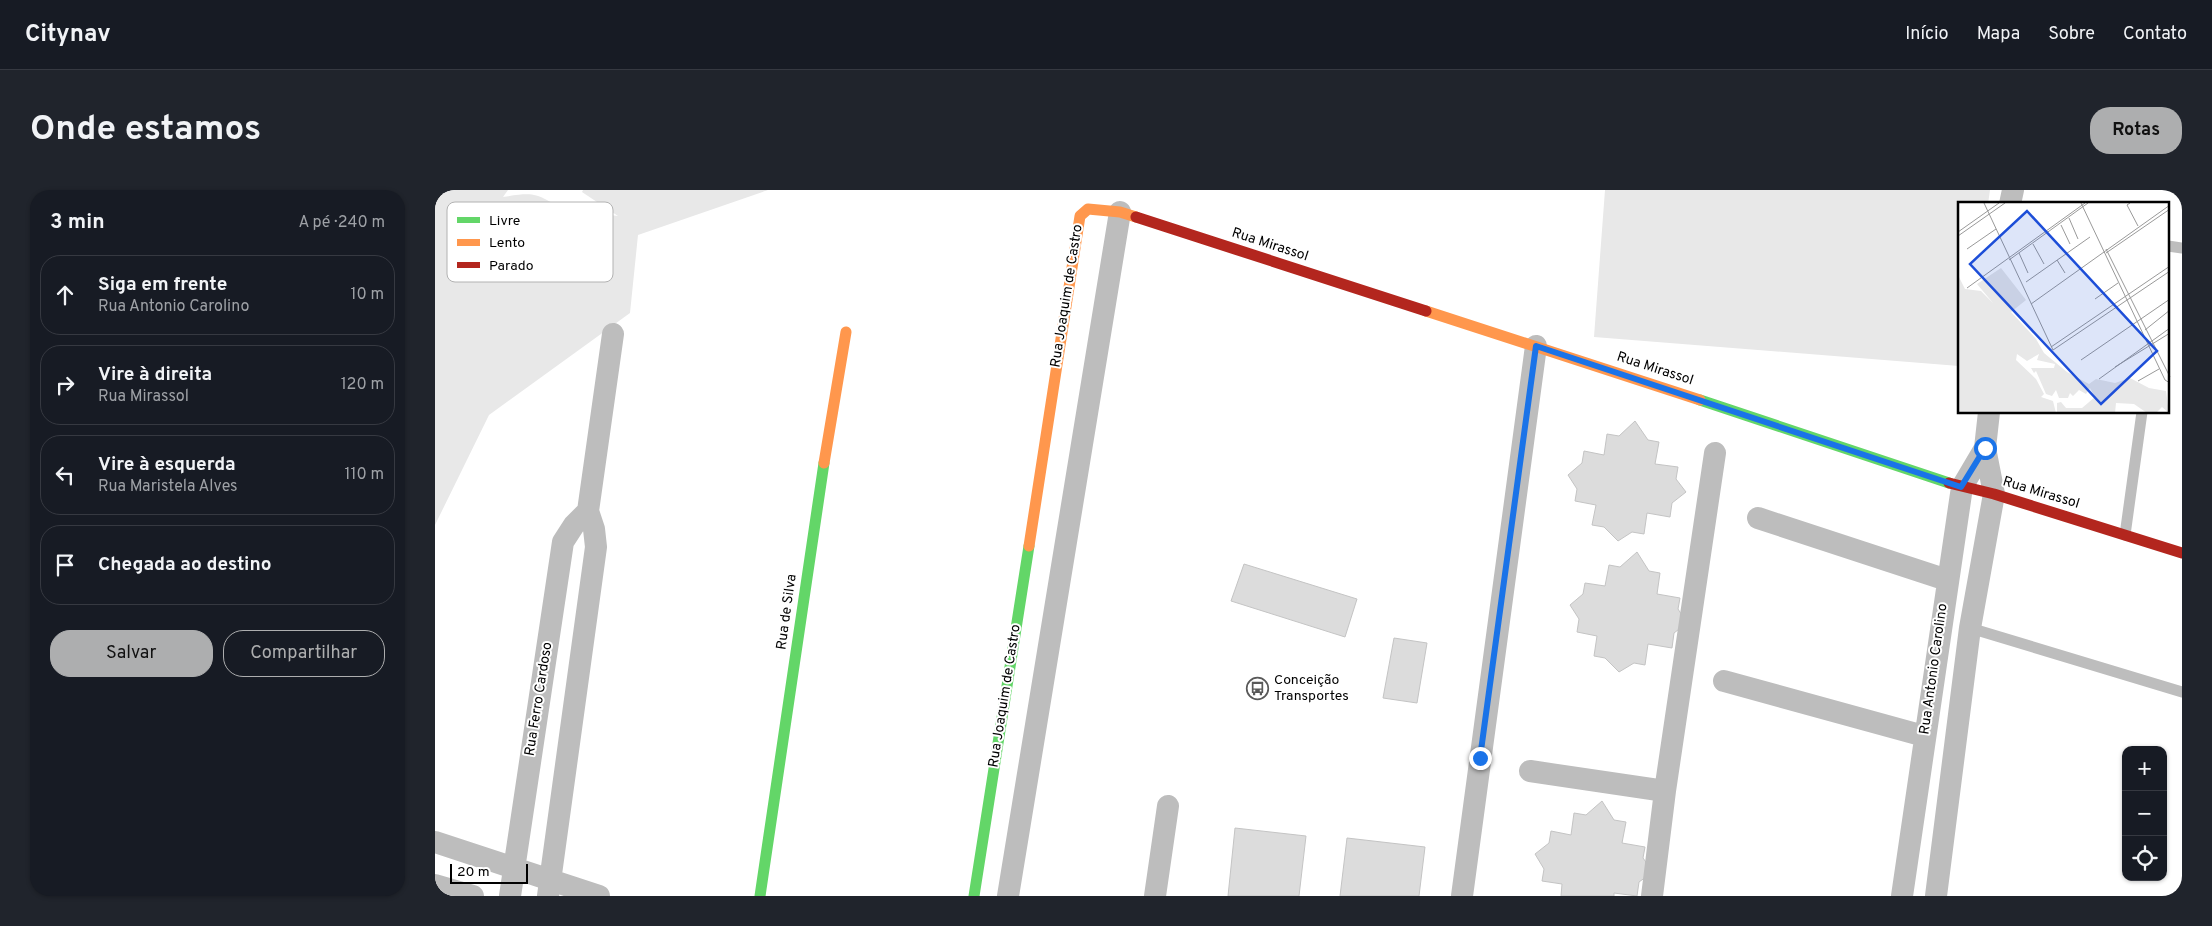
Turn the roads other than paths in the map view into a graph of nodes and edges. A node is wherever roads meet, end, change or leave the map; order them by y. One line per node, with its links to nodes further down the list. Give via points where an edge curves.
1 (1120, 212): 6 (street, Rua Mirassol); 35 (street, Rua Joaquim de Castro, via 1093,208 1080,216); 36 (street)
2 (2169, 246): 3 (lane)
3 (2182, 248)
4 (846, 332): 34 (street, Rua de Silva)
5 (613, 334): 13 (street)
6 (1536, 346): 11 (street, Rua Mirassol); 38 (street)
7 (1989, 414): 9 (street, Rua Antonio Carolino)
8 (2141, 414): 15 (lane)
9 (1985, 448): 11 (street, Rua Antonio Carolino); 12 (street, Rua Antonio Carolino)
10 (1715, 452): 23 (street)
11 (1961, 487): 12 (street, Rua Mirassol); 17 (street, Rua Antonio Carolino)
12 (1994, 494): 15 (street, Rua Mirassol); 18 (street, Rua Antonio Carolino)
13 (588, 511): 28 (street, Rua Ferro Cardoso, via 563,542); 30 (street, via 596,547)
14 (1758, 518): 17 (street)
15 (2125, 535): 16 (street, Rua Mirassol)
16 (2182, 553)
17 (1947, 580): 21 (street, Rua Antonio Carolino)
18 (1970, 628): 20 (lane); 26 (street, Rua Antonio Carolino)
19 (1724, 681): 21 (street)
20 (2182, 692)
21 (1924, 736): 25 (street, Rua Antonio Carolino)
22 (1530, 771): 23 (street)
23 (1665, 792): 39 (street)
24 (1168, 806): 37 (street)
25 (1913, 815): 26 (street); 40 (street, Rua Antonio Carolino)
26 (1944, 820): 41 (street, Rua Antonio Carolino)
27 (435, 842): 28 (street)
28 (514, 868): 30 (street); 32 (street, Rua Ferro Cardoso)
29 (435, 885): 31 (street)
30 (549, 888): 33 (street)
31 (473, 896)
32 (510, 896)
33 (599, 896)
34 (760, 896)
35 (974, 896)
36 (1008, 896)
37 (1155, 896)
38 (1462, 896)
39 (1652, 896)
40 (1901, 896)
41 (1936, 896)

